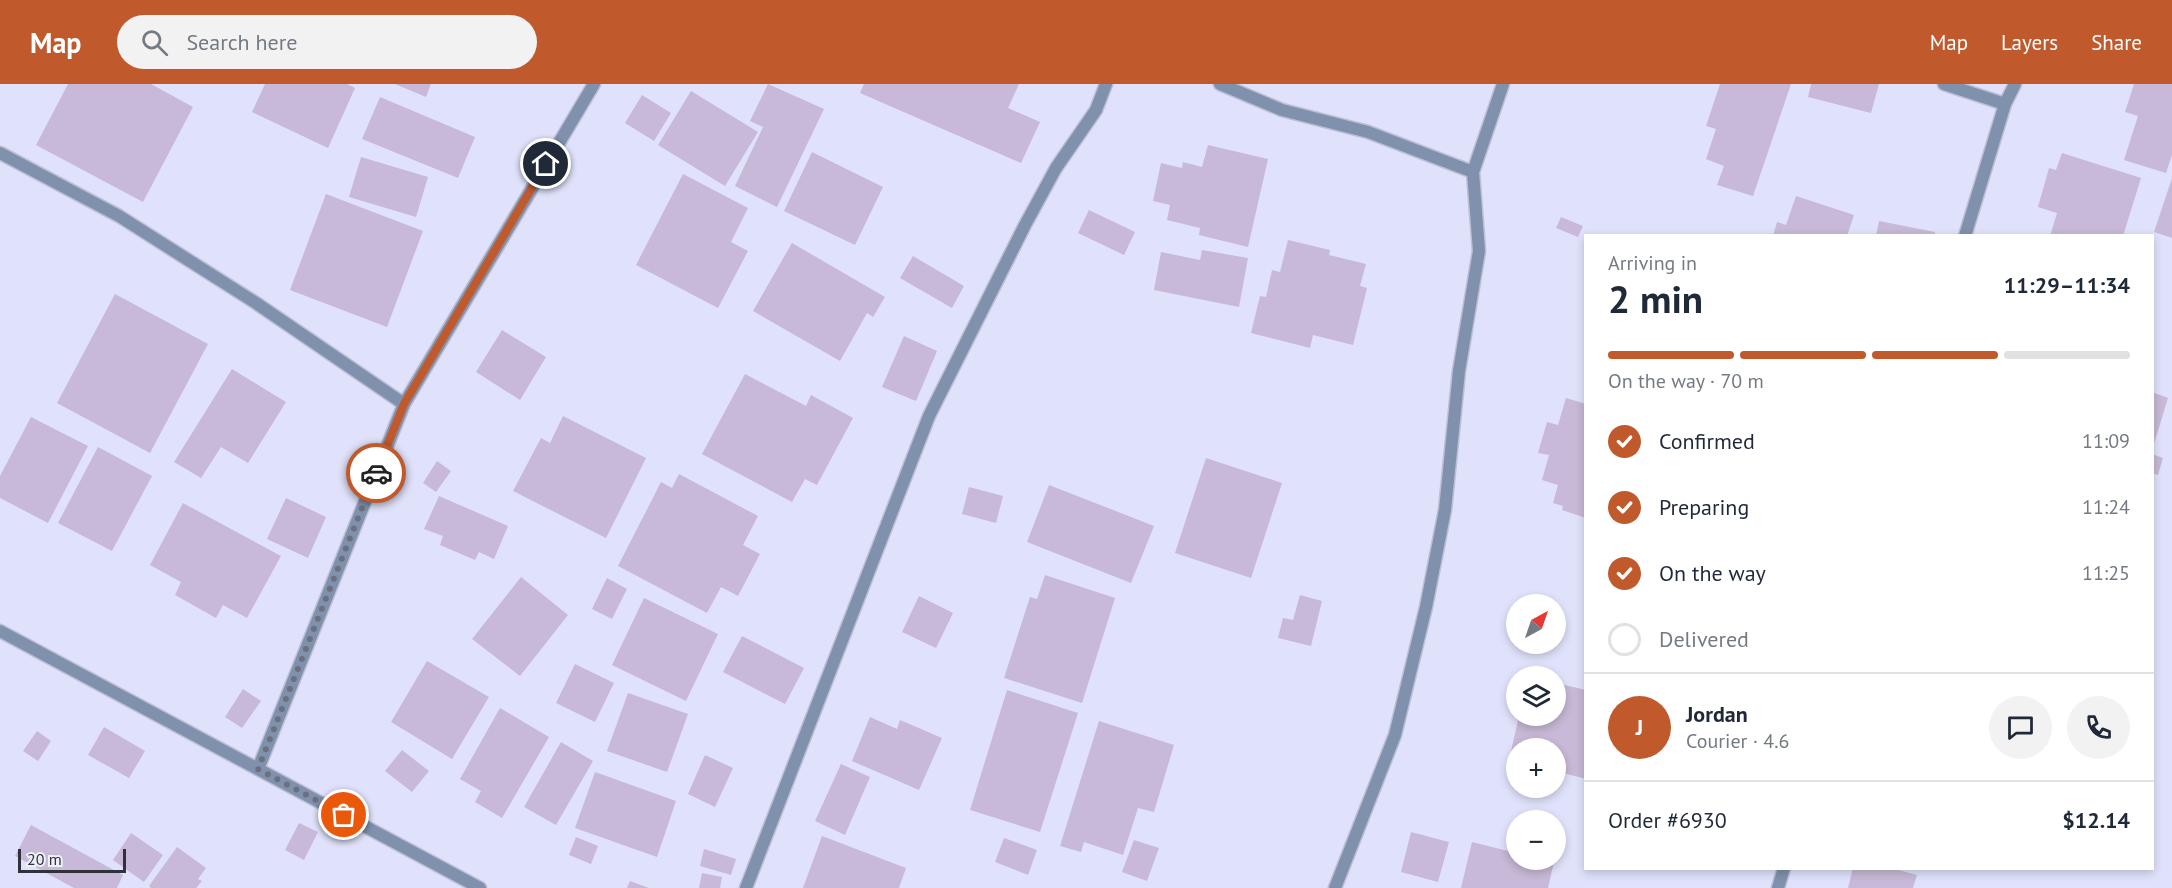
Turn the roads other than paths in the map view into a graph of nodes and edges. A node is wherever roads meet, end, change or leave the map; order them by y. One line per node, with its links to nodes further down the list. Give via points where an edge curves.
1 (594, 84): 11 (street)
2 (1106, 84): 16 (street, via 1096,110 1056,168 1030,216 929,417)
3 (1220, 84): 9 (street, via 1282,110 1368,132)
4 (1503, 84): 9 (street)
5 (1944, 84): 7 (street)
6 (2015, 84): 7 (street)
7 (2005, 104): 10 (street)
8 (0, 153): 11 (street, via 119,216)
9 (1473, 172): 17 (street, via 1479,251 1458,371 1445,510 1395,735)
10 (1966, 234)
11 (404, 404): 13 (street)
12 (0, 631): 13 (street)
13 (258, 769): 15 (street)
14 (1783, 870): 18 (street)
15 (480, 888)
16 (746, 888)
17 (1335, 888)
18 (1778, 888)

